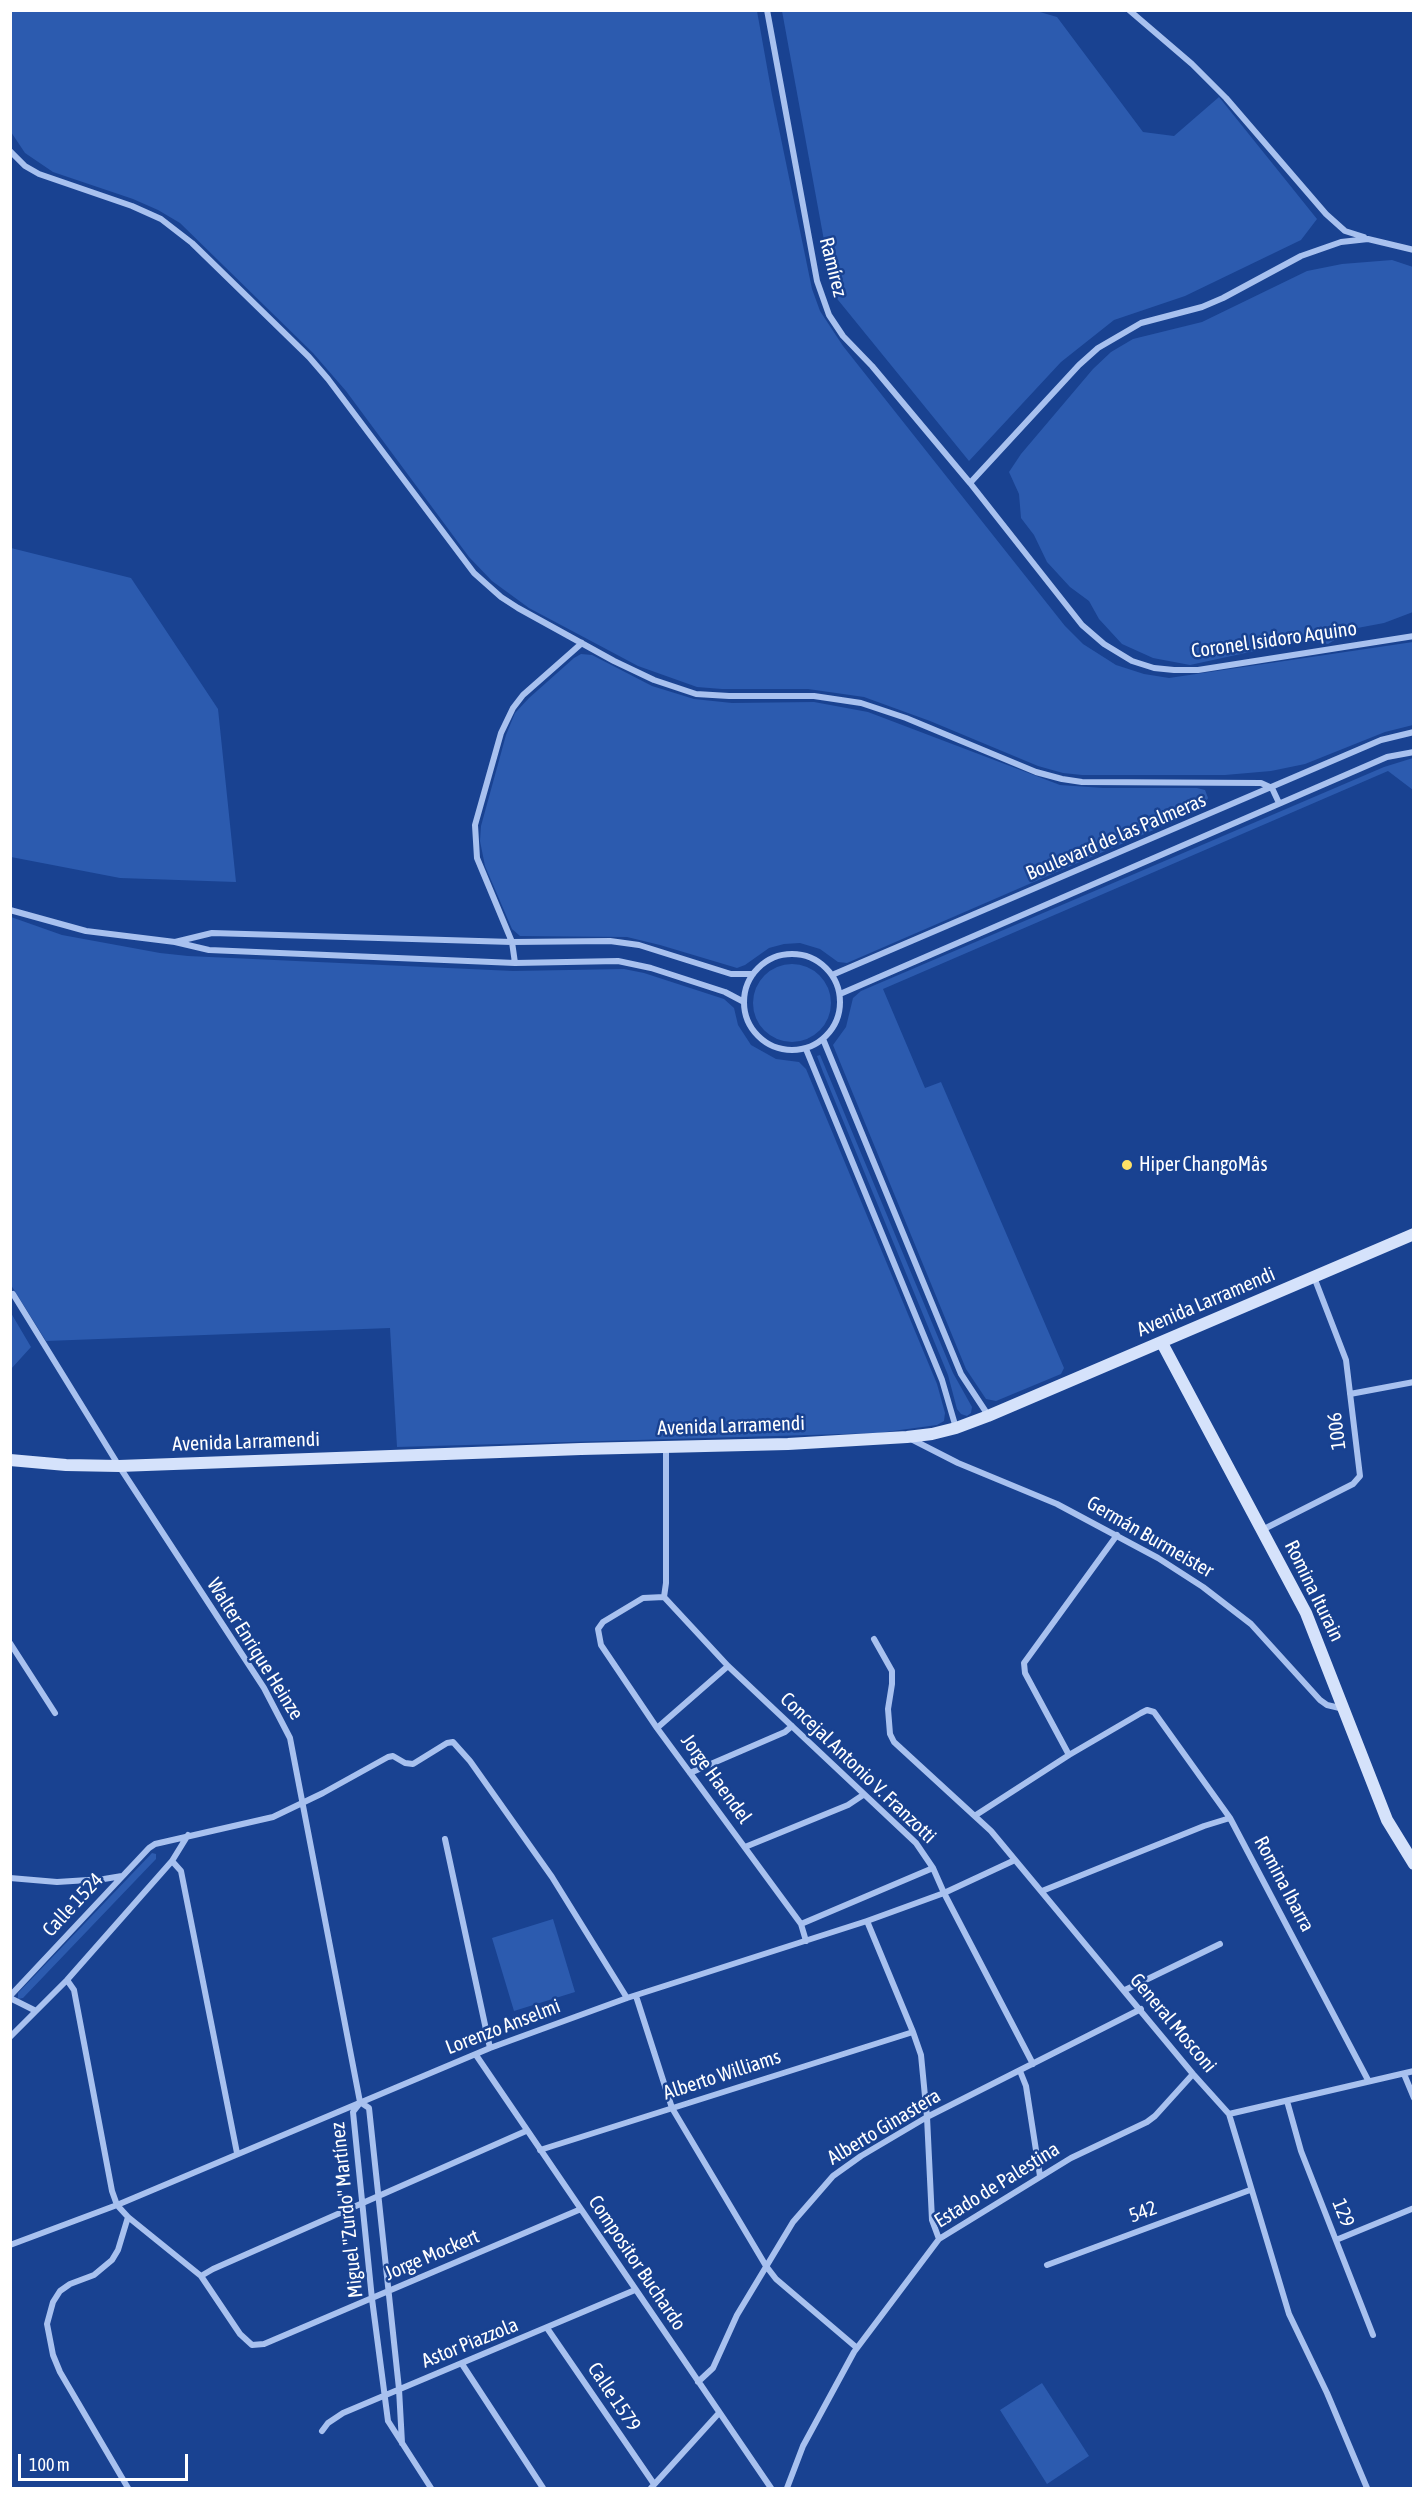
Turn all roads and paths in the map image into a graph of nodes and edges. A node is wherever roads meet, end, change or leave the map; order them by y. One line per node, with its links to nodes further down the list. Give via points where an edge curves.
1 (767, 10): 6 (street, Ramírez, via 824,305 843,336)
2 (1129, 10): 4 (street, via 1226,98 1326,214 1345,231)
3 (10, 151): 8 (street, via 39,174 161,219 192,243 328,379 474,573 501,597)
4 (1368, 239): 5 (street); 6 (street, via 1352,239 1322,248 1213,303 1141,323 1098,348)
5 (1413, 250)
6 (970, 483): 7 (street, Coronel Isidoro Aquino, via 1082,625 1132,661 1154,668 1198,670)
7 (1413, 636)
8 (582, 643): 11 (street, via 645,676 684,691 712,696 814,696 861,703 1062,779 1261,783); 15 (street, via 513,708 501,733 475,825 477,858)
9 (1413, 732): 11 (street, Boulevard de las Palmeras, via 1392,736)
10 (1413, 752): 12 (street, Boulevard de las Palmeras, via 1387,757)
11 (1272, 788): 12 (street); 18 (street, Boulevard de las Palmeras)
12 (1279, 803): 19 (street, Boulevard de las Palmeras)
13 (10, 910): 14 (street, via 86,931)
14 (175, 942): 15 (street, via 212,933); 16 (street, via 208,950)
15 (513, 942): 16 (street); 17 (street, via 625,943 731,974)
16 (515, 963): 20 (street, via 634,963 725,992)
17 (753, 974): 18 (street, via 771,959 793,954 815,960); 20 (street)
18 (832, 975): 19 (street)
19 (840, 994): 21 (street, via 837,1021)
20 (744, 1002): 22 (street, via 750,1025 766,1043 789,1050)
21 (823, 1039): 22 (street); 29 (street, via 961,1374)
22 (806, 1048): 30 (street, via 942,1380)
23 (1413, 1234): 24 (main road, Avenida Larramendi)
24 (1314, 1277): 26 (main road, Avenida Larramendi); 28 (street, 1006, via 1342,1347)
25 (13, 1294): 34 (street, Walter Enrique Heinze)
26 (1162, 1342): 29 (main road, Avenida Larramendi); 35 (main road, Romina Iturain)
27 (1413, 1382): 28 (street)
28 (1350, 1394): 35 (street, 1006, via 1358,1480)
29 (988, 1416): 30 (main road, Avenida Larramendi)
30 (956, 1428): 31 (main road, Avenida Larramendi)
31 (907, 1437): 32 (main road, Avenida Larramendi); 36 (street, Germán Burmeister)
32 (666, 1447): 34 (main road, Avenida Larramendi); 37 (street)
33 (10, 1460): 34 (main road, Avenida Larramendi)
34 (119, 1466): 48 (street, Walter Enrique Heinze, via 264,1688 290,1738)
35 (1262, 1530): 41 (main road, Romina Iturain, via 1310,1622)
36 (1117, 1535): 41 (street, Germán Burmeister, via 1234,1610 1320,1700); 45 (street, via 1024,1663 1025,1673)
37 (664, 1597): 40 (street, Concejal Antonio V. Franzotti); 44 (street, Jorge Haendel, via 643,1598 598,1629 601,1645)
38 (874, 1639): 49 (street, General Mosconi, via 892,1671 888,1709 894,1742)
39 (10, 1642): 42 (street)
40 (728, 1666): 43 (street, Concejal Antonio V. Franzotti); 44 (street)
41 (1345, 1709): 56 (main road, Romina Iturain, via 1387,1820)
42 (55, 1713)
43 (792, 1726): 46 (street); 47 (street, Concejal Antonio V. Franzotti)
44 (657, 1728): 46 (street, Jorge Haendel)
45 (1070, 1755): 49 (street); 50 (street, Romina Ibarra, via 1141,1713 1154,1712)
46 (690, 1773): 53 (street, Jorge Haendel)
47 (863, 1795): 53 (street); 57 (street, Concejal Antonio V. Franzotti, via 916,1843)
48 (303, 1803): 51 (street, via 273,1816); 70 (street, via 388,1757 413,1764 453,1742 552,1877); 85 (street, Walter Enrique Heinze)
49 (976, 1815): 54 (street, General Mosconi)
50 (1230, 1818): 60 (street); 82 (street, Romina Ibarra)
51 (188, 1835): 55 (street); 58 (street, Calle 1524, via 149,1848)
52 (445, 1839): 75 (street)
53 (745, 1847): 63 (street, Jorge Haendel)
54 (1015, 1860): 60 (street, General Mosconi); 61 (street, Lorenzo Anselmi)
55 (172, 1861): 66 (street); 91 (street, via 181,1871)
56 (1413, 1864)
57 (933, 1868): 61 (street, Concejal Antonio V. Franzotti); 63 (street)
58 (122, 1876): 59 (street, via 57,1882); 69 (street, Calle 1524)
59 (10, 1878)
60 (1042, 1891): 67 (street, General Mosconi)
61 (944, 1893): 62 (street, Lorenzo Anselmi); 77 (street, Concejal Antonio V. Franzotti)
62 (867, 1921): 64 (street, Lorenzo Anselmi); 73 (street)
63 (801, 1924): 64 (street, Jorge Haendel)
64 (806, 1941): 68 (street, Lorenzo Anselmi)
65 (1220, 1944): 67 (street)
66 (67, 1980): 72 (street); 96 (street, via 74,1990)
67 (1125, 1990): 71 (street, General Mosconi)
68 (636, 1996): 70 (street, Lorenzo Anselmi); 86 (street)
69 (10, 1997): 72 (street)
70 (627, 1998): 75 (street, Lorenzo Anselmi)
71 (1140, 2009): 77 (street, Alberto Ginastera); 80 (street, General Mosconi)
72 (36, 2011): 74 (street)
73 (913, 2032): 86 (street, Alberto Williams); 88 (street, via 921,2055)
74 (10, 2037)
75 (490, 2048): 76 (street, Lorenzo Anselmi)
76 (476, 2055): 85 (street, Lorenzo Anselmi); 89 (street, Compositor Buchardo)
77 (1033, 2064): 78 (street, Alberto Ginastera)
78 (1020, 2071): 88 (street, Alberto Ginastera); 92 (street, via 1026,2086)
79 (1413, 2071): 81 (street)
80 (1192, 2074): 87 (street, General Mosconi); 92 (street, Estado de Palestina, via 1155,2116)
81 (1404, 2074): 82 (street); 83 (street)
82 (1368, 2080): 84 (street)
83 (1413, 2098)
84 (1287, 2101): 87 (street); 101 (street, 129, via 1301,2151)
85 (360, 2102): 91 (street, Lorenzo Anselmi); 94 (street, Miguel "Zurdo" Martínez, via 369,2108); 95 (street, Miguel "Zurdo" Martínez, via 353,2112)
86 (672, 2108): 90 (street, Alberto Williams); 104 (street)
87 (1229, 2114): 93 (street, General Mosconi)
88 (927, 2117): 100 (street, via 932,2220); 104 (street, Alberto Ginastera, via 833,2176 793,2222)
89 (526, 2131): 90 (street, Compositor Buchardo); 94 (street)
90 (540, 2150): 98 (street, Compositor Buchardo)
91 (237, 2153): 96 (street, Lorenzo Anselmi)
92 (1040, 2176): 100 (street, Estado de Palestina)
93 (1250, 2190): 103 (street, 542); 125 (street, General Mosconi, via 1288,2314)
94 (379, 2197): 95 (street); 107 (street, Miguel "Zurdo" Martínez)
95 (363, 2203): 105 (street); 108 (street, Miguel "Zurdo" Martínez)
96 (117, 2205): 99 (street); 102 (street, Lorenzo Anselmi)
97 (1413, 2208): 101 (street)
98 (581, 2209): 106 (street, Compositor Buchardo); 107 (street, Jorge Mockert)
99 (128, 2217): 105 (street); 120 (street, via 112,2260 103,2269 60,2291 47,2324 60,2372)
100 (939, 2239): 111 (street, Estado de Palestina)
101 (1336, 2240): 110 (street, 129)
102 (10, 2245)
103 (1047, 2265)
104 (766, 2266): 111 (street); 113 (street, Alberto Ginastera, via 737,2315 713,2368)
105 (201, 2276): 108 (street, Jorge Mockert, via 252,2345 264,2344)
106 (635, 2290): 109 (street, Astor Piazzola); 113 (street, Compositor Buchardo)
107 (388, 2292): 108 (street, Jorge Mockert); 114 (street, Miguel "Zurdo" Martínez)
108 (372, 2298): 115 (street, Miguel "Zurdo" Martínez)
109 (547, 2328): 112 (street, Astor Piazzola); 119 (street, Calle 1579)
110 (1373, 2335)
111 (856, 2348): 124 (street, Estado de Palestina, via 803,2446)
112 (462, 2364): 114 (street, Astor Piazzola); 122 (street)
113 (698, 2382): 116 (street, Compositor Buchardo)
114 (399, 2389): 115 (street, Astor Piazzola); 118 (street, Miguel "Zurdo" Martínez)
115 (384, 2396): 117 (street, Astor Piazzola, via 343,2412); 118 (street, Miguel "Zurdo" Martínez, via 388,2421)
116 (719, 2413): 119 (street); 123 (street, Compositor Buchardo)
117 (322, 2431)
118 (402, 2445): 121 (street, Miguel "Zurdo" Martínez)
119 (653, 2486)
120 (128, 2488)
121 (431, 2488)
122 (543, 2488)
123 (771, 2488)
124 (787, 2488)
125 (1367, 2488)

